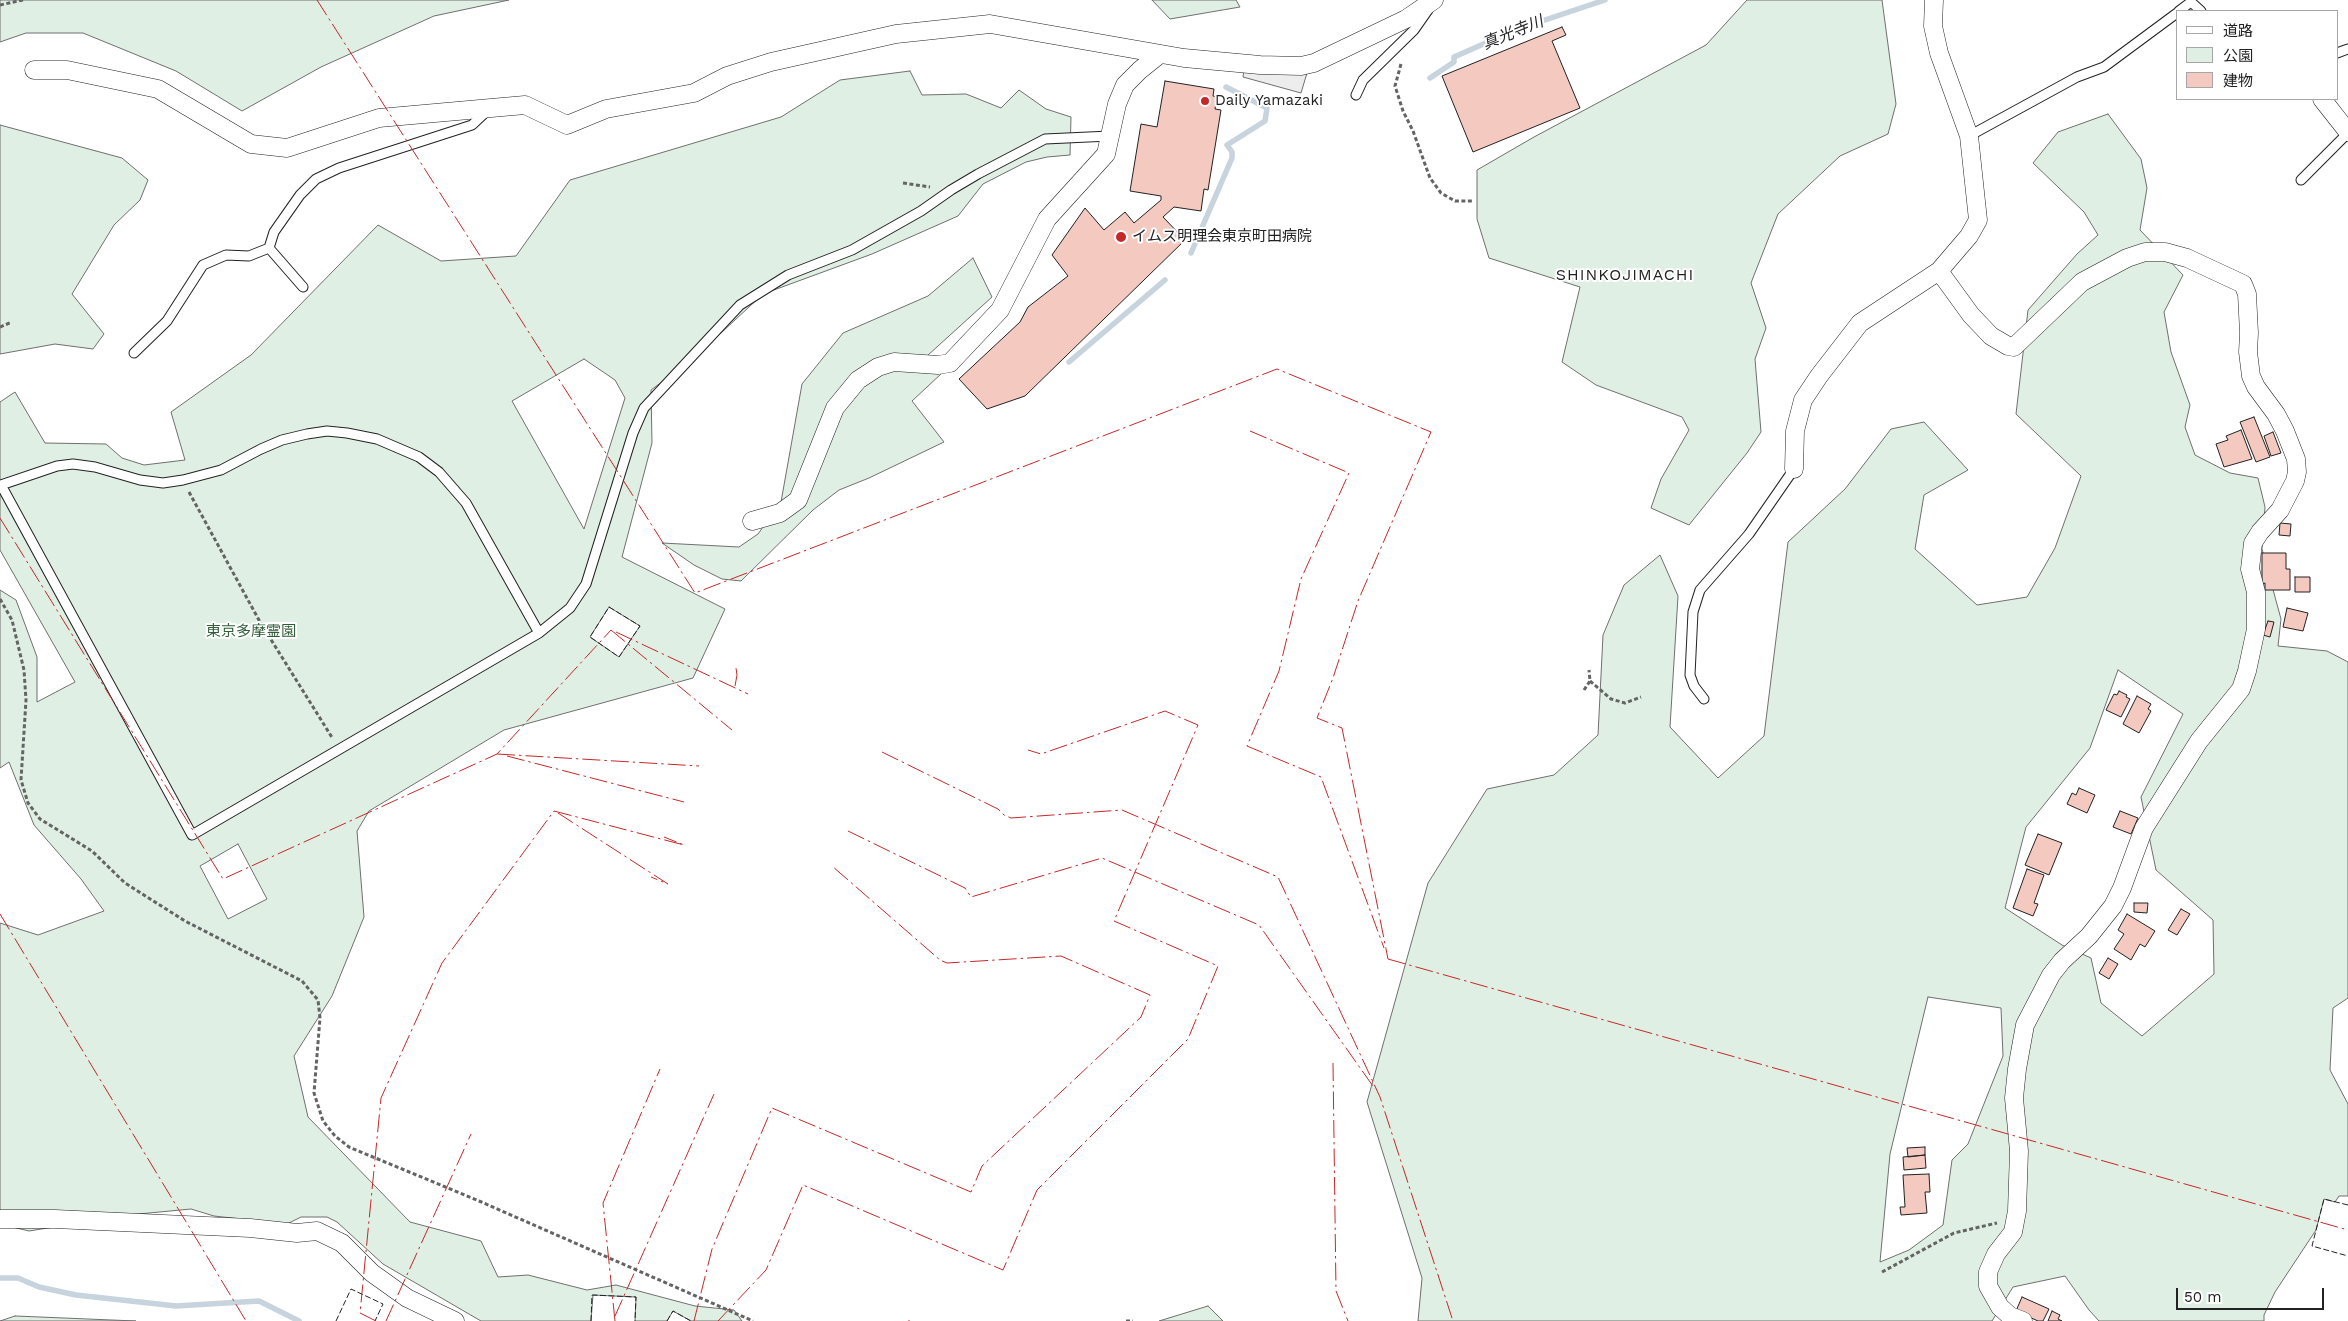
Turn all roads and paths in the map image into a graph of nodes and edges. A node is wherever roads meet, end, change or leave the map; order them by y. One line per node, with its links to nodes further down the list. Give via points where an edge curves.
1 (23, 0): 4 (path)
2 (1434, 0): 8 (street, via 1406,19 1314,63 1301,66); 11 (lane, via 1414,30 1363,80)
3 (1934, 0): 16 (street, via 1933,26 1939,53)
4 (0, 5)
5 (2181, 10): 6 (lane, via 2191,2)
6 (2200, 10)
7 (2176, 13): 16 (lane, via 2104,67 2077,77)
8 (1160, 54): 13 (street, via 990,24 896,34 771,62 727,76 694,93 606,109 567,125 525,106); 15 (street, via 1125,85)
9 (1407, 57): 20 (path, via 1400,64 1396,86 1402,111 1430,178 1441,193 1455,201)
10 (34, 70): 13 (street, via 67,70 158,88 251,144 286,148 378,118)
11 (1356, 95)
12 (2323, 100): 14 (street)
13 (491, 108): 21 (lane, via 472,125 316,178 274,232)
14 (2348, 133): 17 (lane)
15 (1110, 136): 19 (lane, via 1045,140 1013,154); 29 (street, via 1106,154 1047,219 1000,310 950,363 894,362 878,367 858,380 835,408 798,500 780,513)
16 (1968, 136): 22 (street, via 1978,220 1969,236)
17 (2301, 180)
18 (903, 183): 19 (path)
19 (951, 190): 31 (lane, via 852,250 788,275 740,305 661,388 644,408 633,433 586,584 570,608)
20 (1474, 201)
21 (269, 248): 23 (lane); 26 (lane, via 249,256 226,255 204,265 167,321)
22 (1939, 271): 27 (street, via 1860,323 1819,376 1803,400 1795,432); 39 (street, via 1991,336 2014,347 2082,282 2144,252 2165,252 2187,258 2243,284 2247,294 2251,376 2276,414 2296,459 2295,481 2280,510 2253,543 2250,569 2256,592 2256,629 2241,689 2198,741 2144,828 2114,906 2051,975 2025,1024 2014,1098 2019,1151)
23 (303, 287)
24 (12, 322): 25 (path)
25 (1, 326)
26 (134, 353)
27 (1794, 469): 36 (lane, via 1749,534 1700,590 1693,612 1690,675)
28 (183, 480): 31 (lane, via 221,470 282,440 307,434 347,433 400,447 439,472 466,502); 37 (path, via 260,622); 37 (lane, via 163,483 140,480 95,466 73,464 57,466 1,485 192,835)
29 (752, 521)
30 (0, 599): 42 (path, via 12,620 24,670 26,700 21,780 28,803 40,819 92,851 125,883 185,921 302,981 318,1000 320,1018 314,1093 323,1120 335,1136 349,1147)
31 (540, 633): 37 (lane)
32 (1589, 670): 33 (path)
33 (1590, 681): 34 (path); 35 (path, via 1611,699 1625,703)
34 (1584, 690)
35 (1641, 697)
36 (1704, 699)
37 (339, 748)
38 (0, 1219): 41 (street, via 55,1219 297,1233 317,1231 342,1243 372,1273 407,1298)
39 (2015, 1221): 40 (path, via 1954,1233); 45 (street, via 2013,1232 1996,1254 1988,1272 1988,1286 2000,1307)
40 (1882, 1272)
41 (455, 1321)
42 (753, 1321)
43 (1126, 1321): 44 (path)
44 (1133, 1321)
45 (2023, 1321)

